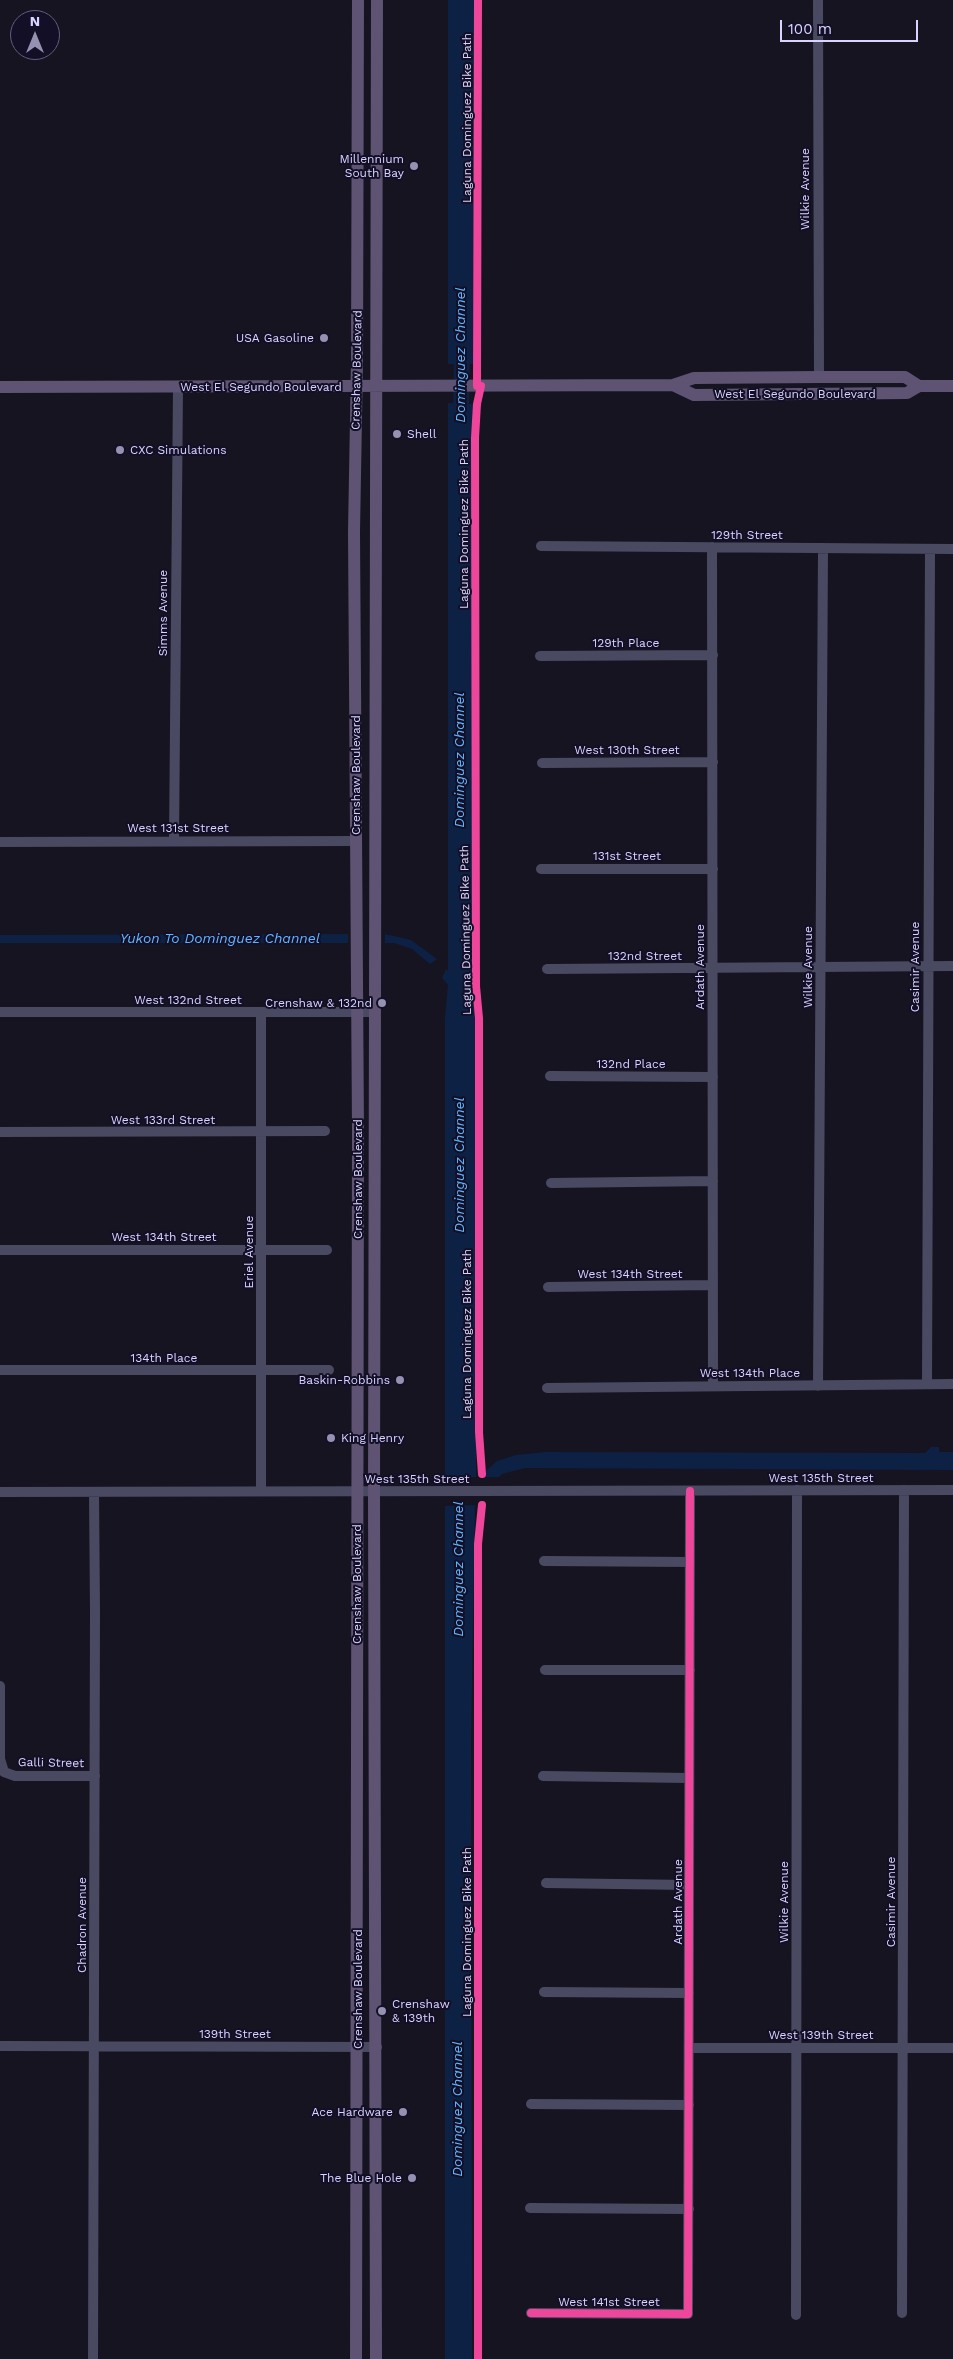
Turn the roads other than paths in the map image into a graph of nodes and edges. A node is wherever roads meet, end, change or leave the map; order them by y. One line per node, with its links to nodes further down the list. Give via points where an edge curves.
1 (358, 0): 7 (main road, Crenshaw Boulevard)
2 (377, 0): 8 (main road, Crenshaw Boulevard)
3 (818, 0): 4 (street, Wilkie Avenue)
4 (819, 377): 5 (main road, West El Segundo Boulevard, via 809,384); 9 (main road, West El Segundo Boulevard, via 905,377)
5 (673, 385): 8 (main road, West El Segundo Boulevard); 9 (main road, West El Segundo Boulevard, via 694,395 907,393)
6 (178, 386): 7 (main road, West El Segundo Boulevard); 11 (main road, West El Segundo Boulevard); 21 (street, Simms Avenue)
7 (357, 386): 8 (main road, West El Segundo Boulevard); 22 (main road, Crenshaw Boulevard, via 354,532)
8 (376, 386): 23 (main road, Crenshaw Boulevard)
9 (919, 386): 10 (main road, West El Segundo Boulevard)
10 (953, 386)
11 (0, 387)
12 (541, 546): 13 (street, 129th Street)
13 (712, 548): 14 (street, 129th Street); 17 (street, Ardath Avenue)
14 (823, 548): 15 (street, 129th Street); 29 (street, Wilkie Avenue)
15 (930, 549): 16 (street, 129th Street); 27 (street, Casimir Avenue)
16 (953, 549)
17 (712, 655): 18 (street, 129th Place); 19 (street, Ardath Avenue)
18 (540, 656)
19 (712, 762): 20 (street, West 130th Street); 26 (street, Ardath Avenue)
20 (542, 763)
21 (174, 840): 22 (street, West 131st Street); 24 (street, West 131st Street)
22 (357, 841): 23 (main road); 34 (main road, Crenshaw Boulevard)
23 (375, 841): 35 (main road, Crenshaw Boulevard)
24 (0, 842)
25 (541, 869): 26 (street, 131st Street)
26 (713, 869): 30 (street, Ardath Avenue)
27 (928, 966): 28 (street, 132nd Street); 29 (street, 132nd Street); 51 (street, Casimir Avenue)
28 (953, 966)
29 (821, 967): 30 (street, 132nd Street); 54 (street, Wilkie Avenue)
30 (713, 968): 31 (street, 132nd Street); 37 (street, Ardath Avenue)
31 (547, 969)
32 (0, 1012): 33 (street, West 132nd Street)
33 (261, 1012): 34 (street, West 132nd Street); 40 (street, Eriel Avenue)
34 (358, 1012): 35 (street, West 132nd Street); 60 (main road, Crenshaw Boulevard)
35 (376, 1012): 61 (main road, Crenshaw Boulevard)
36 (550, 1076): 37 (street, 132nd Place)
37 (713, 1077): 41 (street, Ardath Avenue)
38 (325, 1131): 40 (street, West 133rd Street)
39 (0, 1132): 40 (street, West 133rd Street)
40 (262, 1132): 43 (street, Eriel Avenue)
41 (713, 1181): 42 (street); 46 (street, Ardath Avenue)
42 (551, 1183)
43 (261, 1249): 44 (street, West 134th Street); 45 (street, West 134th Street); 49 (street, Eriel Avenue)
44 (0, 1250)
45 (327, 1250)
46 (713, 1286): 47 (street, West 134th Street); 53 (street, Ardath Avenue)
47 (548, 1287)
48 (0, 1370): 49 (street, 134th Place)
49 (261, 1370): 50 (street, 134th Place); 59 (street, Eriel Avenue)
50 (329, 1370)
51 (927, 1384): 52 (street, West 134th Place); 54 (street, West 134th Place)
52 (953, 1384)
53 (713, 1386): 54 (street, West 134th Place); 55 (street, West 134th Place)
54 (818, 1386)
55 (547, 1388)
56 (797, 1490): 57 (street, West 135th Street); 62 (street, West 135th Street); 85 (street, Wilkie Avenue)
57 (904, 1490): 58 (street, West 135th Street); 87 (street, Casimir Avenue)
58 (953, 1490)
59 (262, 1491): 60 (street, West 135th Street); 64 (street, West 135th Street)
60 (356, 1491): 61 (street, West 135th Street); 67 (main road, Crenshaw Boulevard)
61 (374, 1491): 62 (street, West 135th Street); 68 (main road, Crenshaw Boulevard)
62 (690, 1491): 66 (street, Ardath Avenue)
63 (0, 1492): 64 (street, West 135th Street)
64 (94, 1492): 72 (street, Chadron Avenue)
65 (544, 1561): 66 (street)
66 (690, 1562): 70 (street, Ardath Avenue)
67 (357, 1633): 68 (main road); 75 (main road, Crenshaw Boulevard)
68 (375, 1633): 76 (main road, Crenshaw Boulevard)
69 (545, 1670): 70 (street)
70 (690, 1670): 74 (street, Ardath Avenue)
71 (0, 1686): 72 (street, Galli Street, via 0,1760 4,1772 15,1776)
72 (95, 1776): 82 (street, Chadron Avenue)
73 (543, 1776): 74 (street)
74 (689, 1778): 78 (street, Ardath Avenue)
75 (358, 1841): 76 (main road); 83 (main road, Crenshaw Boulevard)
76 (376, 1841): 84 (main road, Crenshaw Boulevard)
77 (546, 1883): 78 (street)
78 (689, 1885): 80 (street, Ardath Avenue)
79 (544, 1992): 80 (street)
80 (689, 1994): 86 (street, Ardath Avenue)
81 (0, 2046): 82 (street)
82 (94, 2046): 83 (street, 139th Street); 97 (street, Chadron Avenue)
83 (358, 2046): 84 (street, 139th Street); 98 (main road, Crenshaw Boulevard)
84 (377, 2046): 99 (main road, Crenshaw Boulevard)
85 (797, 2046): 86 (street, West 139th Street); 87 (street, West 139th Street); 96 (street, Wilkie Avenue)
86 (689, 2048): 90 (street, Ardath Avenue)
87 (904, 2048): 88 (street, West 139th Street); 94 (street, Casimir Avenue)
88 (953, 2048)
89 (531, 2104): 90 (street)
90 (689, 2105): 92 (street, Ardath Avenue)
91 (530, 2208): 92 (street)
92 (689, 2209): 95 (street, Ardath Avenue)
93 (531, 2313): 95 (street, West 141st Street)
94 (902, 2313)
95 (688, 2314)
96 (796, 2315)
97 (93, 2359)
98 (356, 2359)
99 (376, 2359)

